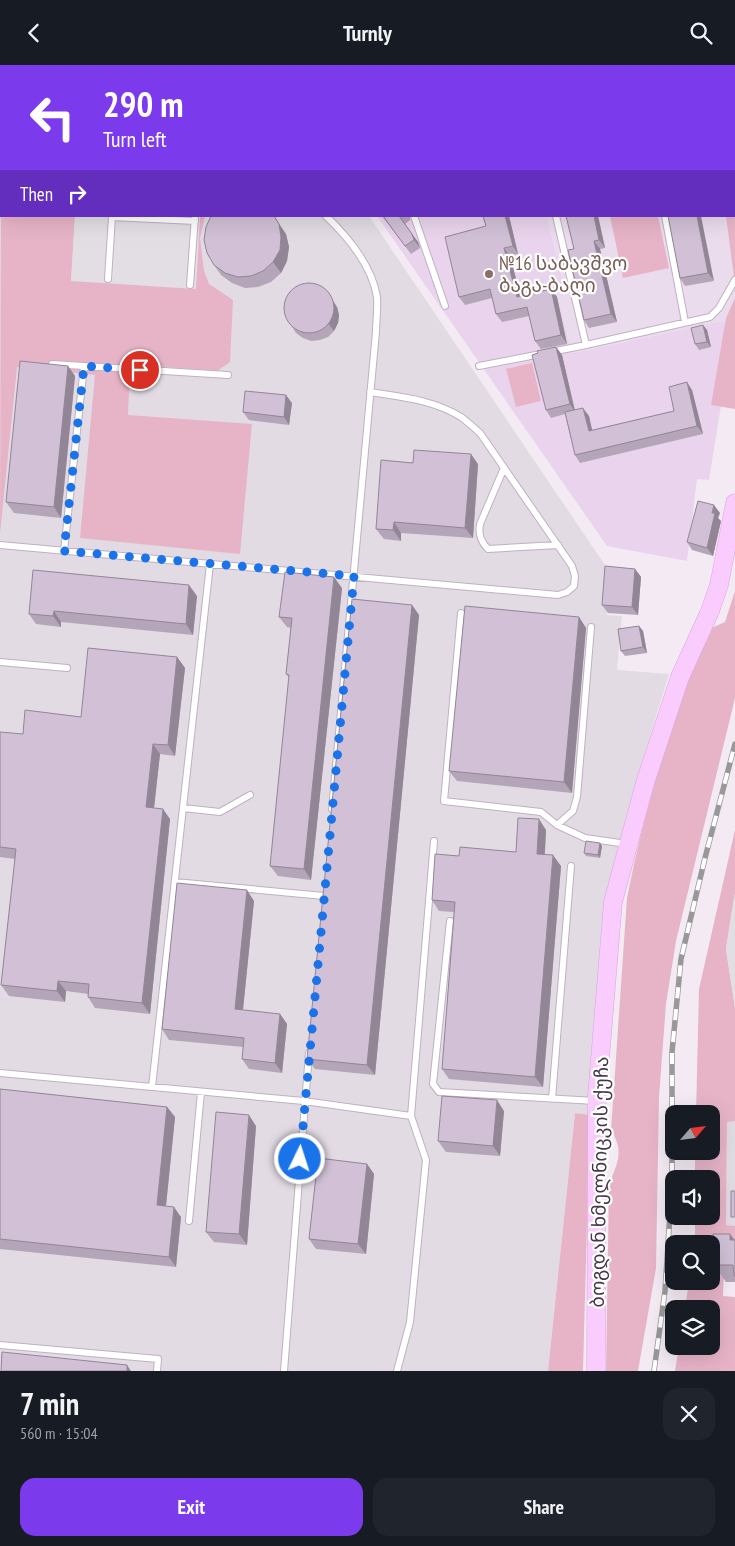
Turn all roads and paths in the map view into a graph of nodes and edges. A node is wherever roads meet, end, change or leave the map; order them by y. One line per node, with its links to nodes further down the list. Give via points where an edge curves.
1 (327, 217): 16 (lane, via 350,241 369,272 377,298)
2 (414, 217): 9 (lane)
3 (556, 217): 11 (lane)
4 (665, 217): 10 (lane)
5 (195, 219): 6 (lane, via 112,217); 8 (lane)
6 (108, 279)
7 (735, 280): 10 (lane, via 710,317)
8 (190, 285)
9 (445, 306)
10 (685, 322): 11 (lane)
11 (586, 345): 14 (lane)
12 (44, 364): 13 (lane)
13 (84, 366): 15 (lane); 21 (lane)
14 (479, 366)
15 (228, 375)
16 (370, 392): 17 (lane, via 421,400 461,417 480,433); 24 (lane)
17 (504, 468): 20 (lane); 20 (lane, via 480,524 478,532 482,543 488,549)
18 (735, 503): 22 (main road, ბოგდან ხმელნიცკის ქუჩა)
19 (0, 545): 21 (lane)
20 (558, 545): 24 (lane, via 575,576 574,586 558,595)
21 (64, 551): 23 (lane)
22 (731, 552): 34 (main road, ბოგდან ხმელნიცკის ქუჩა, via 710,611 680,677)
23 (210, 564): 24 (lane); 30 (lane)
24 (354, 576): 31 (lane)
25 (461, 613): 32 (lane, via 444,801 541,812)
26 (592, 627): 32 (lane, via 577,797 573,811)
27 (0, 662): 28 (lane)
28 (67, 668)
29 (250, 795): 30 (lane, via 220,812)
30 (183, 808): 36 (lane)
31 (331, 818)
32 (557, 825): 34 (lane, via 585,838)
33 (434, 841): 48 (lane)
34 (628, 845): 47 (main road, ბოგდან ხმელნიცკის ქუჩა, via 613,902)
35 (571, 866): 45 (lane)
36 (175, 882): 38 (lane); 43 (lane)
37 (324, 886): 38 (lane)
38 (324, 895): 39 (lane)
39 (323, 905)
40 (450, 921): 45 (lane, via 433,1084 439,1092)
41 (310, 1042): 46 (lane)
42 (0, 1073): 43 (lane)
43 (152, 1087): 44 (lane)
44 (201, 1091): 46 (lane); 49 (lane)
45 (552, 1099): 47 (lane)
46 (304, 1101): 48 (lane); 52 (lane)
47 (597, 1101): 54 (main road, ბოგდან ხმელნიცკის ქუჩა)
48 (411, 1116): 53 (lane, via 426,1160 410,1322)
49 (189, 1221)
50 (0, 1345): 51 (lane, via 158,1359)
51 (157, 1371)
52 (284, 1371)
53 (397, 1371)
54 (596, 1371)

